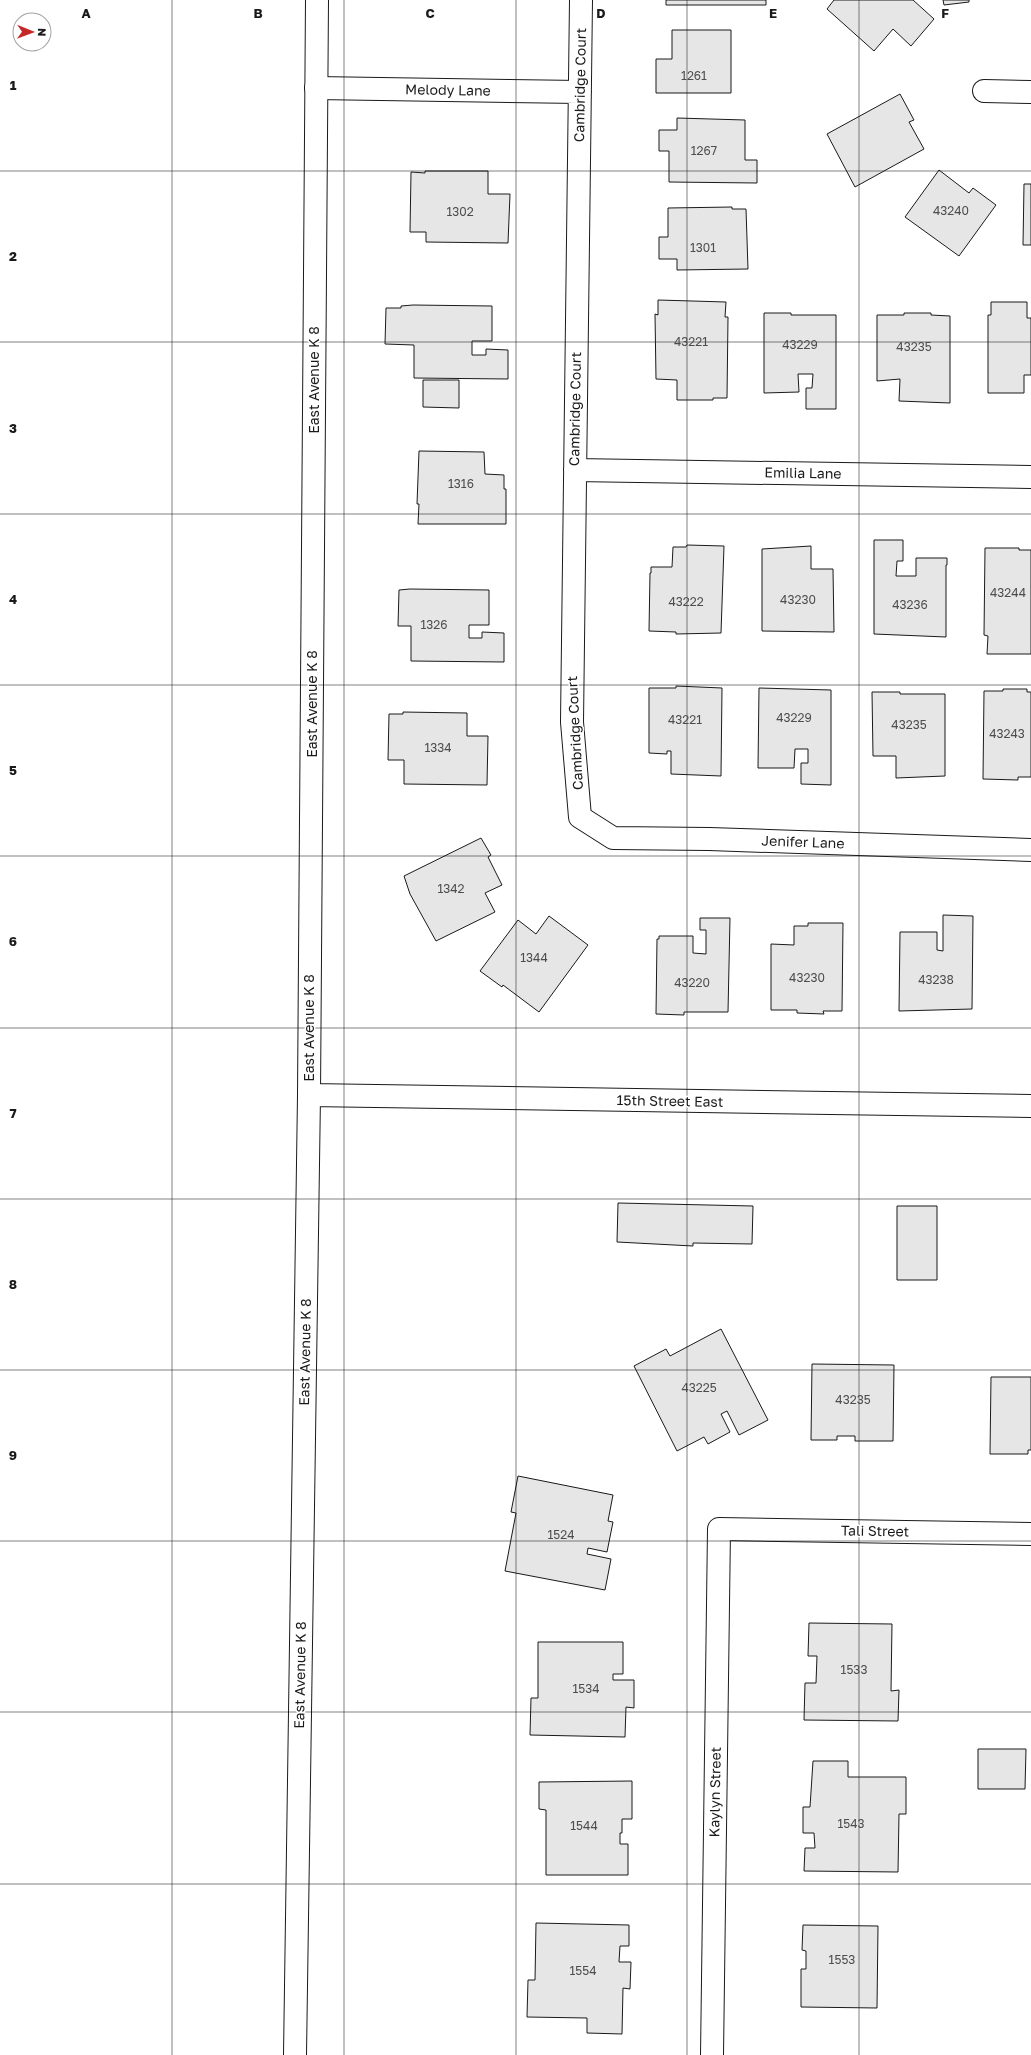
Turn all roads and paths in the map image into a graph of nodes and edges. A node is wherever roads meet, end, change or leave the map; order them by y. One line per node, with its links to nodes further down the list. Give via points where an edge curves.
1 (317, 0): 3 (street, East Avenue K 8)
2 (581, 0): 5 (street, Cambridge Court)
3 (316, 88): 5 (street, Melody Lane); 11 (street, East Avenue K 8)
4 (984, 91): 6 (street)
5 (580, 92): 7 (street, Cambridge Court)
6 (1031, 92)
7 (575, 470): 8 (street, Emilia Lane); 9 (street, Cambridge Court, via 572,722)
8 (1031, 477)
9 (580, 817): 10 (street, Jenifer Lane, via 613,838)
10 (1031, 850)
11 (309, 1095): 12 (street, 15th Street East); 15 (street, East Avenue K 8)
12 (1031, 1106)
13 (719, 1529): 14 (street, Tali Street); 16 (street, Kaylyn Street)
14 (1031, 1534)
15 (295, 2055)
16 (712, 2055)

